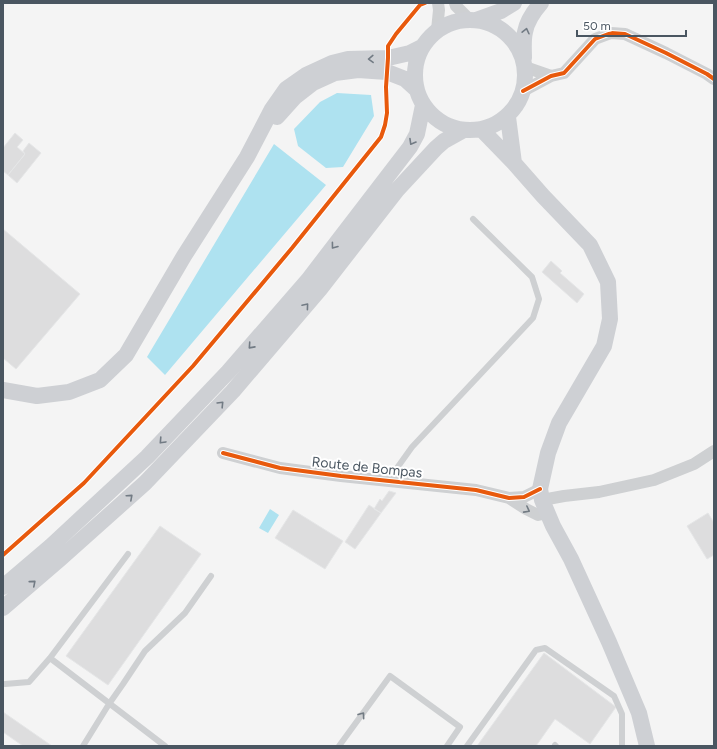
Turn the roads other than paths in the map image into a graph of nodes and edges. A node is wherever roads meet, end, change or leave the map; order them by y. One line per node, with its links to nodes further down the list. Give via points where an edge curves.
1 (438, 3): 6 (street)
2 (455, 3): 5 (street)
3 (514, 3): 5 (main road, via 501,11)
4 (541, 3): 8 (main road, one-way to 4, via 525,32 529,20)
5 (473, 20): 6 (main road, via 452,22); 8 (main road, via 492,24 507,33 517,46)
6 (437, 30): 7 (main road)
7 (422, 47): 11 (main road, via 416,60); 17 (main road, one-way to 17, via 410,53 388,58 348,59 306,75 286,89 275,104)
8 (524, 65): 9 (street); 12 (main road)
9 (551, 76): 10 (street, via 564,73 595,39 611,33 625,34); 12 (street)
10 (714, 79)
11 (416, 89): 13 (main road); 17 (main road, via 405,79 387,72 358,70 335,73 313,83 295,97)
12 (524, 91): 14 (main road)
13 (423, 105): 16 (main road, via 433,117 446,126); 28 (main road, one-way to 28, via 417,134 410,147 308,280 256,340 147,457)
14 (508, 117): 15 (main road); 18 (main road)
15 (482, 130): 16 (main road); 18 (main road)
16 (462, 131): 29 (main road, one-way to 16, via 145,483 233,391 320,289 397,190 436,148)
17 (247, 157): 20 (main road, via 184,256 126,355 100,380 69,392 37,396)
18 (514, 163): 25 (main road, via 590,245 608,282 610,319 604,346 559,423 548,453)
19 (473, 219): 23 (lane, via 532,277 539,299 533,318 412,447 397,468)
20 (3, 390)
21 (714, 451): 25 (street, via 694,464 654,480)
22 (223, 453): 23 (street, Route de Bompas, via 280,468)
23 (392, 481): 24 (street, Route de Bompas, via 476,490)
24 (509, 498): 25 (street, via 524,496); 25 (street, one-way to 25, via 538,515)
25 (543, 501): 39 (main road, via 609,642 639,713)
26 (128, 554): 30 (lane)
27 (211, 576): 32 (lane, via 185,613 145,651)
28 (3, 587)
29 (3, 608)
30 (50, 658): 31 (lane, via 29,682); 32 (lane)
31 (6, 684)
32 (109, 704): 33 (lane); 34 (lane)
33 (83, 746)
34 (164, 746)
35 (338, 746): 36 (lane, one-way to 36, via 390,676 460,727)
36 (447, 746)
37 (467, 746): 38 (lane, via 536,650 545,648 614,696 622,714)
38 (622, 746)
39 (647, 746)

